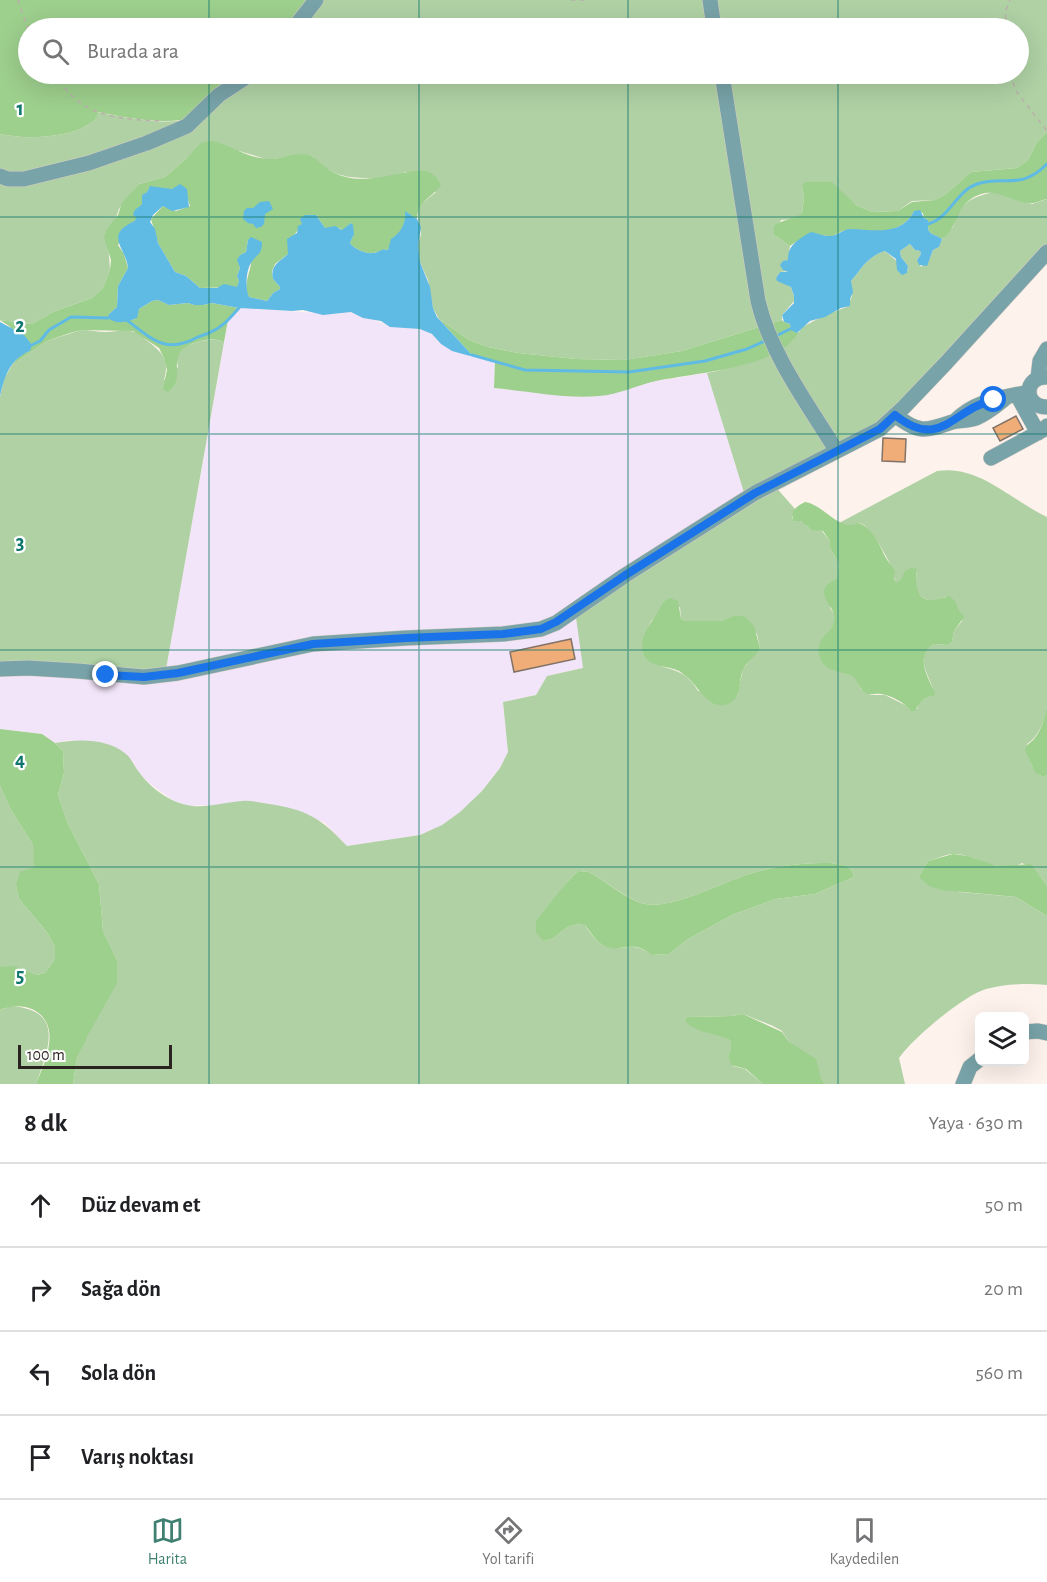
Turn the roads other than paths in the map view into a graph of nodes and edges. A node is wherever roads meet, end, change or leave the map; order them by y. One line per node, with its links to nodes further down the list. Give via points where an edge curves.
1 (316, 0): 3 (street)
2 (710, 0): 4 (street)
3 (302, 18)
4 (713, 18)
5 (236, 84): 7 (street, via 187,126 157,139 89,163 24,179)
6 (724, 84): 15 (street, via 763,323)
7 (0, 176)
8 (1047, 252): 13 (street)
9 (1047, 349): 10 (street, via 1040,361)
10 (1042, 377): 11 (street)
11 (1018, 395): 12 (street); 13 (street, via 975,418 934,429 911,427); 14 (street)
12 (1047, 407)
13 (895, 415): 15 (street, via 880,429)
14 (1042, 429): 16 (street)
15 (836, 450): 17 (street, via 746,498 541,629 313,644 144,677)
16 (991, 458)
17 (0, 669)
18 (1029, 1032): 19 (street)
19 (1047, 1033)
20 (975, 1063): 21 (street)
21 (963, 1084)

